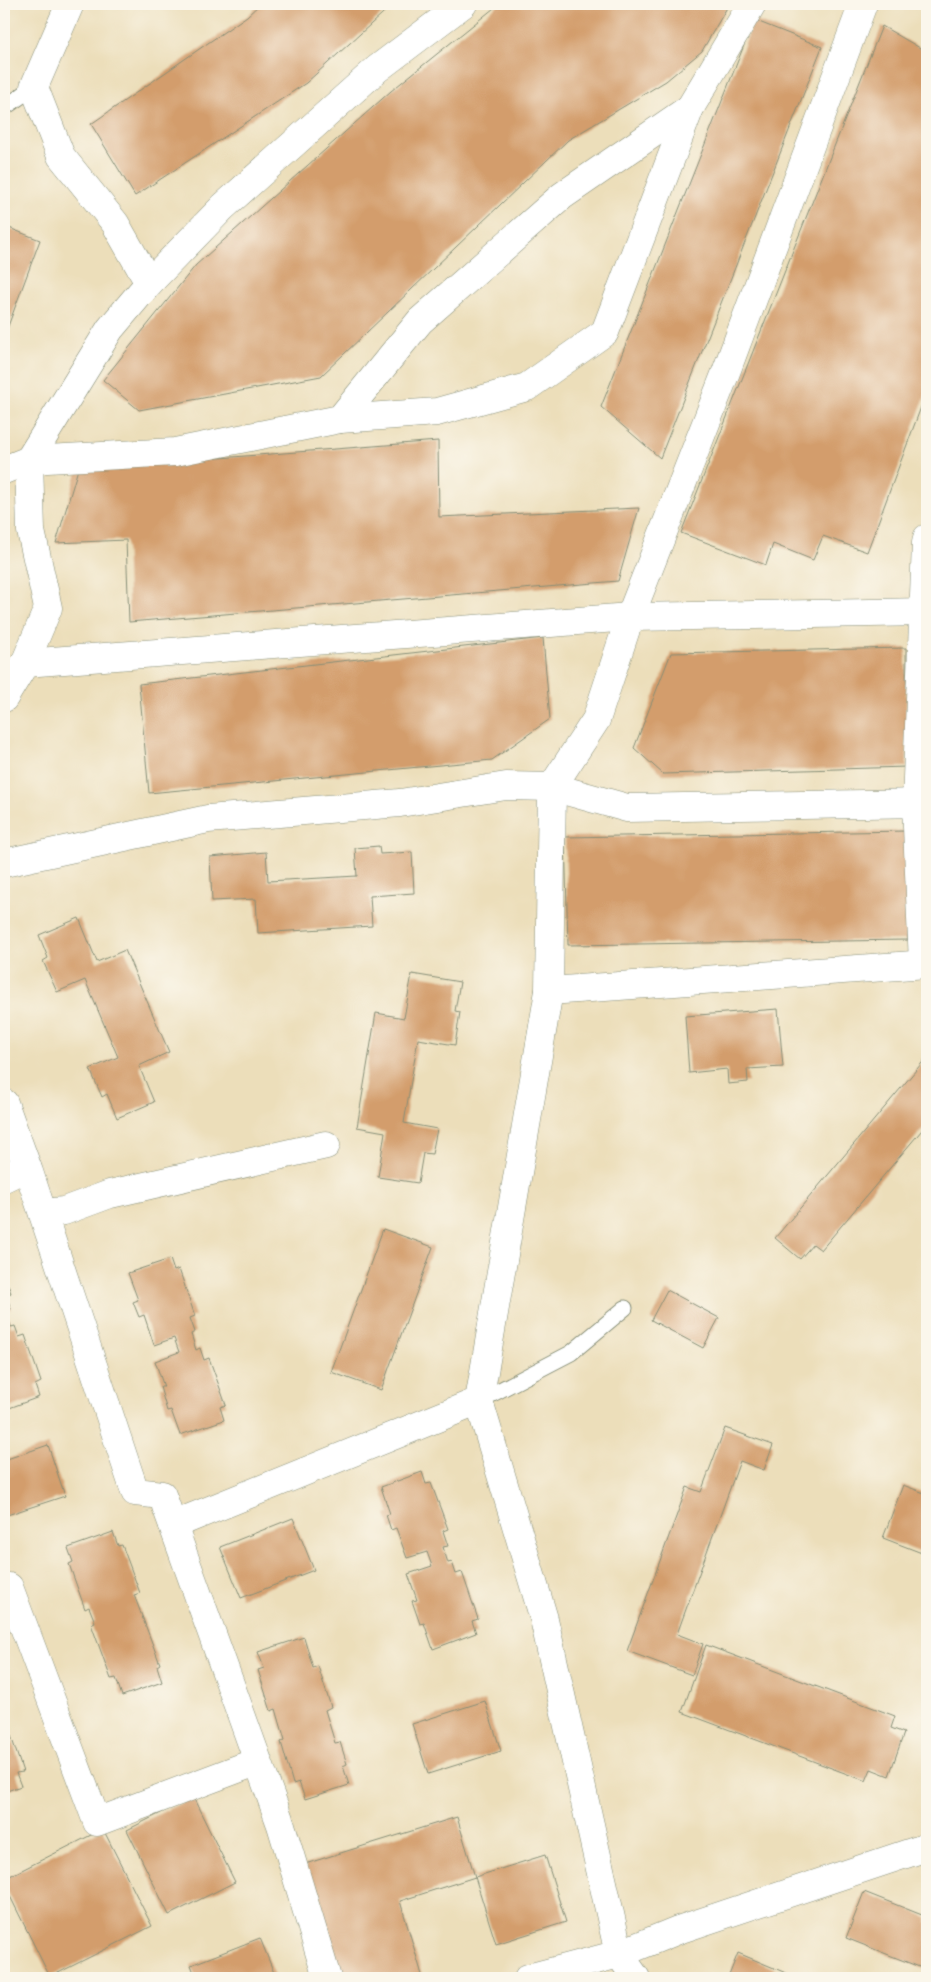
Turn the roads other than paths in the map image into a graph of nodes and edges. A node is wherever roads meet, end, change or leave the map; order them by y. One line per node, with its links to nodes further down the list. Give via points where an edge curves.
1 (70, 4): 5 (street)
2 (463, 4): 8 (street, via 377,69 223,207)
3 (752, 4): 7 (street)
4 (863, 4): 14 (street, via 726,372)
5 (34, 87): 6 (lane); 8 (street, via 61,156 115,223)
6 (4, 108)
7 (690, 108): 9 (street, via 562,196 420,321); 9 (street, via 605,332 527,387 437,412)
8 (149, 282): 10 (street, via 110,329)
9 (340, 419): 10 (street, via 175,452)
10 (29, 460): 11 (street); 15 (street, via 31,531 48,608)
11 (4, 470)
12 (927, 538): 13 (street)
13 (926, 612): 14 (street); 18 (street)
14 (630, 617): 15 (street); 17 (street, via 596,720)
15 (26, 663): 16 (street)
16 (4, 698)
17 (552, 787): 18 (street, via 627,808); 19 (street, via 506,786 400,803 208,819); 21 (street)
18 (921, 804): 20 (street)
19 (4, 864)
20 (925, 964): 21 (street)
21 (549, 991): 27 (street)
22 (4, 1103): 24 (street)
23 (326, 1145): 25 (street, via 110,1194 64,1210)
24 (16, 1173): 25 (street)
25 (42, 1213): 28 (street, via 135,1492 162,1495)
26 (625, 1308): 27 (lane, via 571,1353)
27 (479, 1401): 28 (street); 32 (street, via 544,1619)
28 (173, 1525): 30 (street)
29 (8, 1587): 30 (street, via 97,1822)
30 (256, 1762): 33 (street, via 281,1825)
31 (927, 1847): 32 (street, via 678,1930)
32 (619, 1954): 34 (street); 35 (street)
33 (328, 1978)
34 (528, 1978)
35 (636, 1978)

